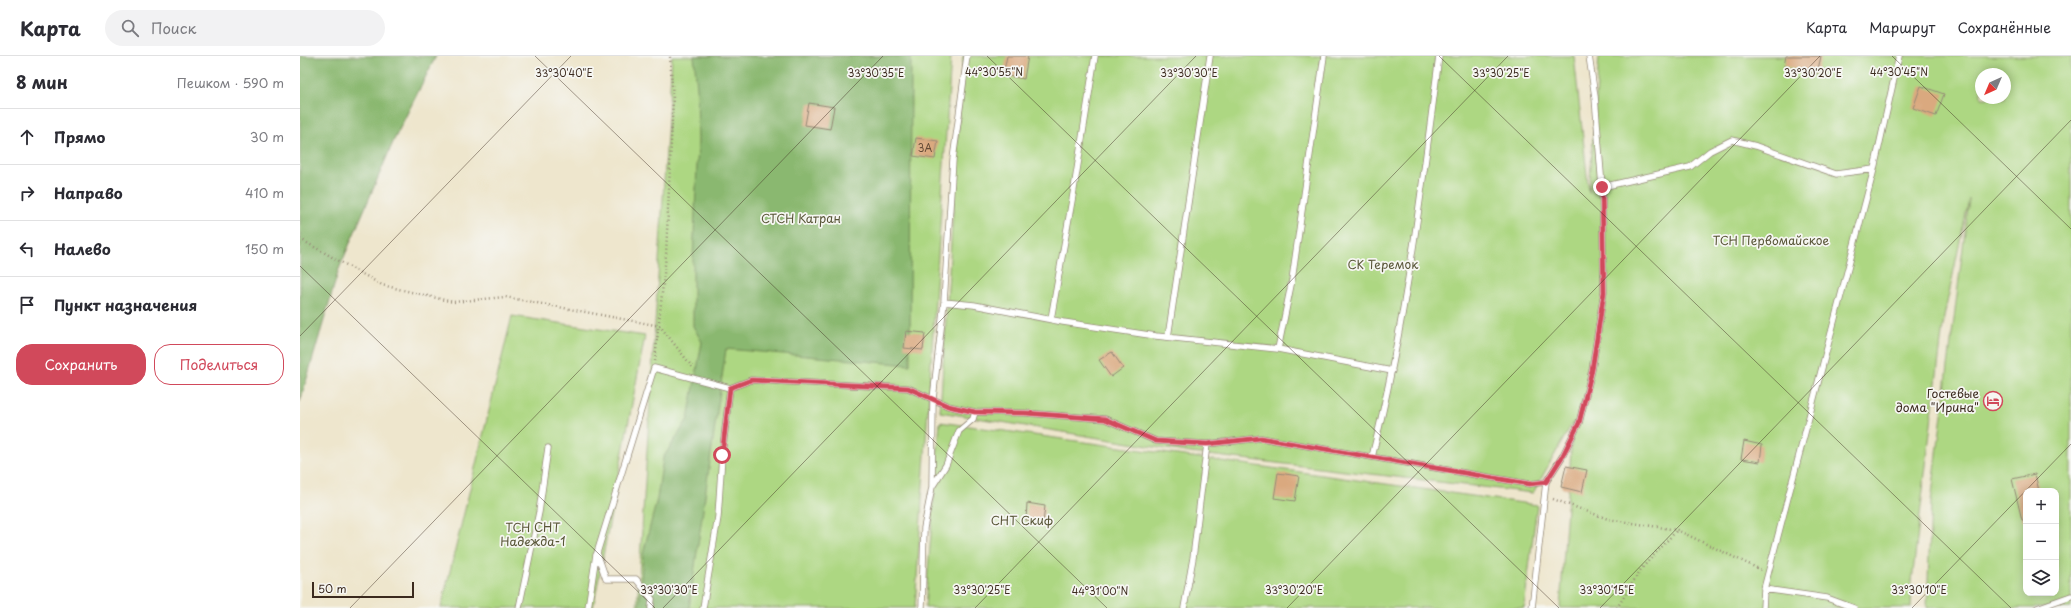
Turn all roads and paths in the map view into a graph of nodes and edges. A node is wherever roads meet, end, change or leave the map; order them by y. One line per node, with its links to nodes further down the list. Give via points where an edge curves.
1 (670, 56): 14 (path, via 673,98)
2 (967, 56): 12 (lane, via 953,159)
3 (1095, 56): 13 (lane)
4 (1210, 56): 15 (lane)
5 (1324, 56): 16 (lane, via 1292,280)
6 (1439, 56): 18 (lane)
7 (1589, 56): 10 (lane, via 1596,97)
8 (1899, 56): 9 (lane)
9 (1874, 169): 10 (lane, via 1836,174 1732,140 1710,151 1690,167); 31 (lane)
10 (1602, 187): 26 (lane, via 1604,292 1592,370 1579,423)
11 (300, 239): 14 (path, via 382,285 453,302 505,296)
12 (944, 302): 13 (lane, via 974,305); 21 (lane)
13 (1051, 320): 15 (lane)
14 (660, 326): 17 (path); 19 (path)
15 (1168, 337): 16 (lane)
16 (1278, 349): 18 (lane)
17 (654, 368): 19 (lane); 30 (lane)
18 (1392, 371): 25 (lane)
19 (703, 380): 20 (lane)
20 (730, 388): 21 (lane, via 751,380 908,388); 37 (lane, via 718,517)
21 (933, 399): 22 (lane, via 948,406); 27 (lane)
22 (975, 412): 23 (lane, via 1105,419 1156,441); 27 (lane, via 973,419 959,431 946,465)
23 (1207, 444): 25 (lane, via 1261,438); 39 (lane)
24 (548, 448): 34 (lane, via 537,520)
25 (1372, 457): 26 (lane, via 1529,484)
26 (1546, 482): 28 (lane)
27 (932, 487): 38 (lane, via 924,528)
28 (1545, 497): 29 (path, via 1608,518); 40 (lane)
29 (1677, 530): 31 (path); 41 (path, via 1641,568)
30 (596, 553): 35 (lane); 36 (lane, via 606,579 636,579 652,599)
31 (1768, 573): 32 (lane)
32 (1764, 588): 42 (lane); 43 (lane, via 1827,598)
33 (2071, 596): 44 (lane)
34 (519, 608)
35 (588, 608)
36 (651, 608)
37 (703, 608)
38 (922, 608)
39 (1184, 608)
40 (1532, 608)
41 (1617, 608)
42 (1763, 608)
43 (1854, 608)
44 (2037, 608)

